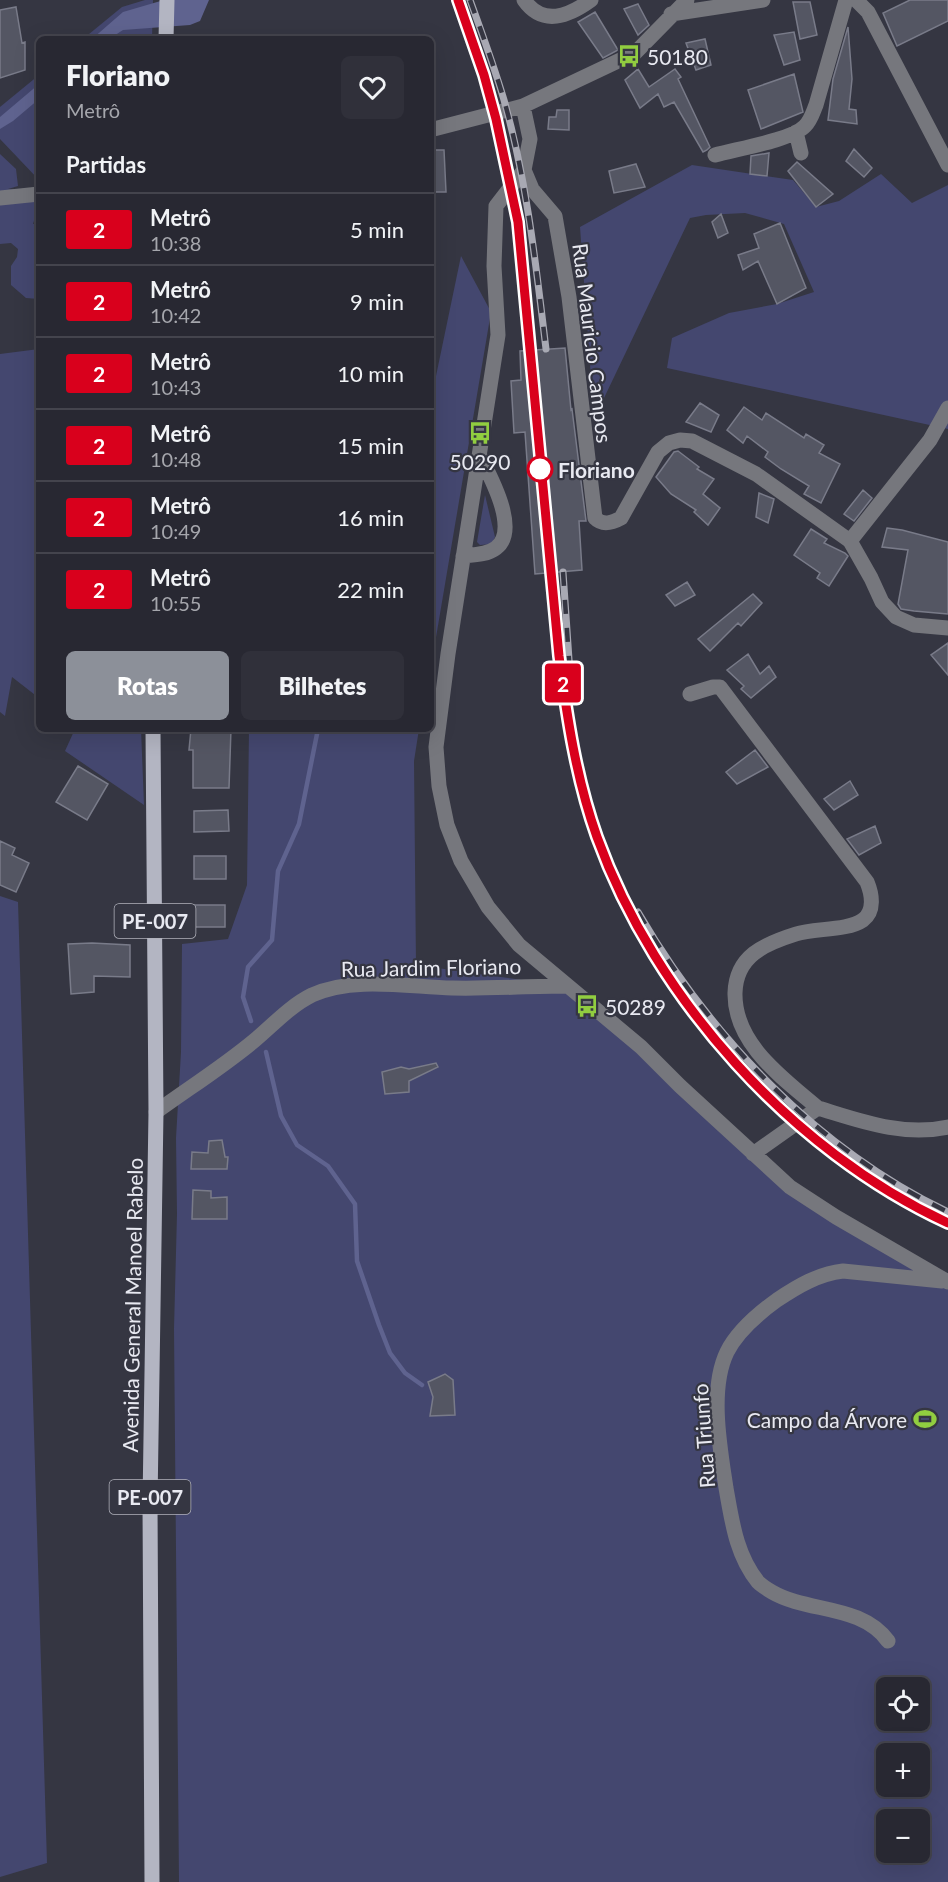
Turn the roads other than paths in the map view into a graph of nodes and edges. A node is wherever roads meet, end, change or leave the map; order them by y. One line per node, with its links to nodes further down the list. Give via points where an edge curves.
1 (167, 0): 9 (main road)
2 (524, 0): 3 (street, via 533,12 546,16 561,16)
3 (591, 0)
4 (687, 0): 8 (street)
5 (762, 0): 8 (street)
6 (846, 0): 12 (street, via 816,105 804,128)
7 (855, 0): 15 (street, via 868,12)
8 (671, 14): 10 (street, via 635,53)
9 (166, 35)
10 (523, 106): 11 (street); 16 (street, via 530,139)
11 (434, 129)
12 (795, 132): 13 (street); 14 (street)
13 (801, 153)
14 (715, 155)
15 (948, 165)
16 (524, 170): 20 (street, Rua Jardim Floriano, via 496,206 498,335); 21 (street, Rua Mauricio Campos, via 532,189 555,216 569,297 595,518 604,523 621,518 658,452 669,442 692,441 756,474)
17 (36, 194): 18 (street)
18 (0, 198)
19 (948, 408): 21 (street, via 930,440)
20 (480, 456): 22 (street, Rua Jardim Floriano); 22 (street, via 503,510 504,534 497,548)
21 (850, 541): 23 (street, Rua Mauricio Campos, via 882,602 896,617 914,625)
22 (463, 556): 26 (street, Rua Jardim Floriano, via 436,747 447,825 461,861 488,907 519,945)
23 (948, 628)
24 (690, 694): 27 (street, via 720,687 871,891 872,903 863,920 774,943 755,952 741,965 736,980 737,1016 746,1035 763,1058)
25 (153, 732): 28 (main road, Avenida General Manoel Rabelo / PE-007)
26 (566, 986): 28 (street, Rua Jardim Floriano, via 454,988 364,984 313,994); 30 (street, Rua Jardim Floriano, via 641,1047)
27 (818, 1108): 29 (street, via 906,1131); 30 (street)
28 (156, 1112): 33 (main road, Avenida General Manoel Rabelo / PE-007, via 150,1503)
29 (948, 1127)
30 (753, 1154): 31 (street, Rua Jardim Floriano, via 790,1187)
31 (948, 1282): 32 (street, Rua Triunfo, via 862,1272 828,1273 768,1306 727,1350 721,1368 718,1410 723,1469 732,1525 748,1569 760,1585 785,1600 854,1616 876,1628)
32 (888, 1641)
33 (152, 1882)

